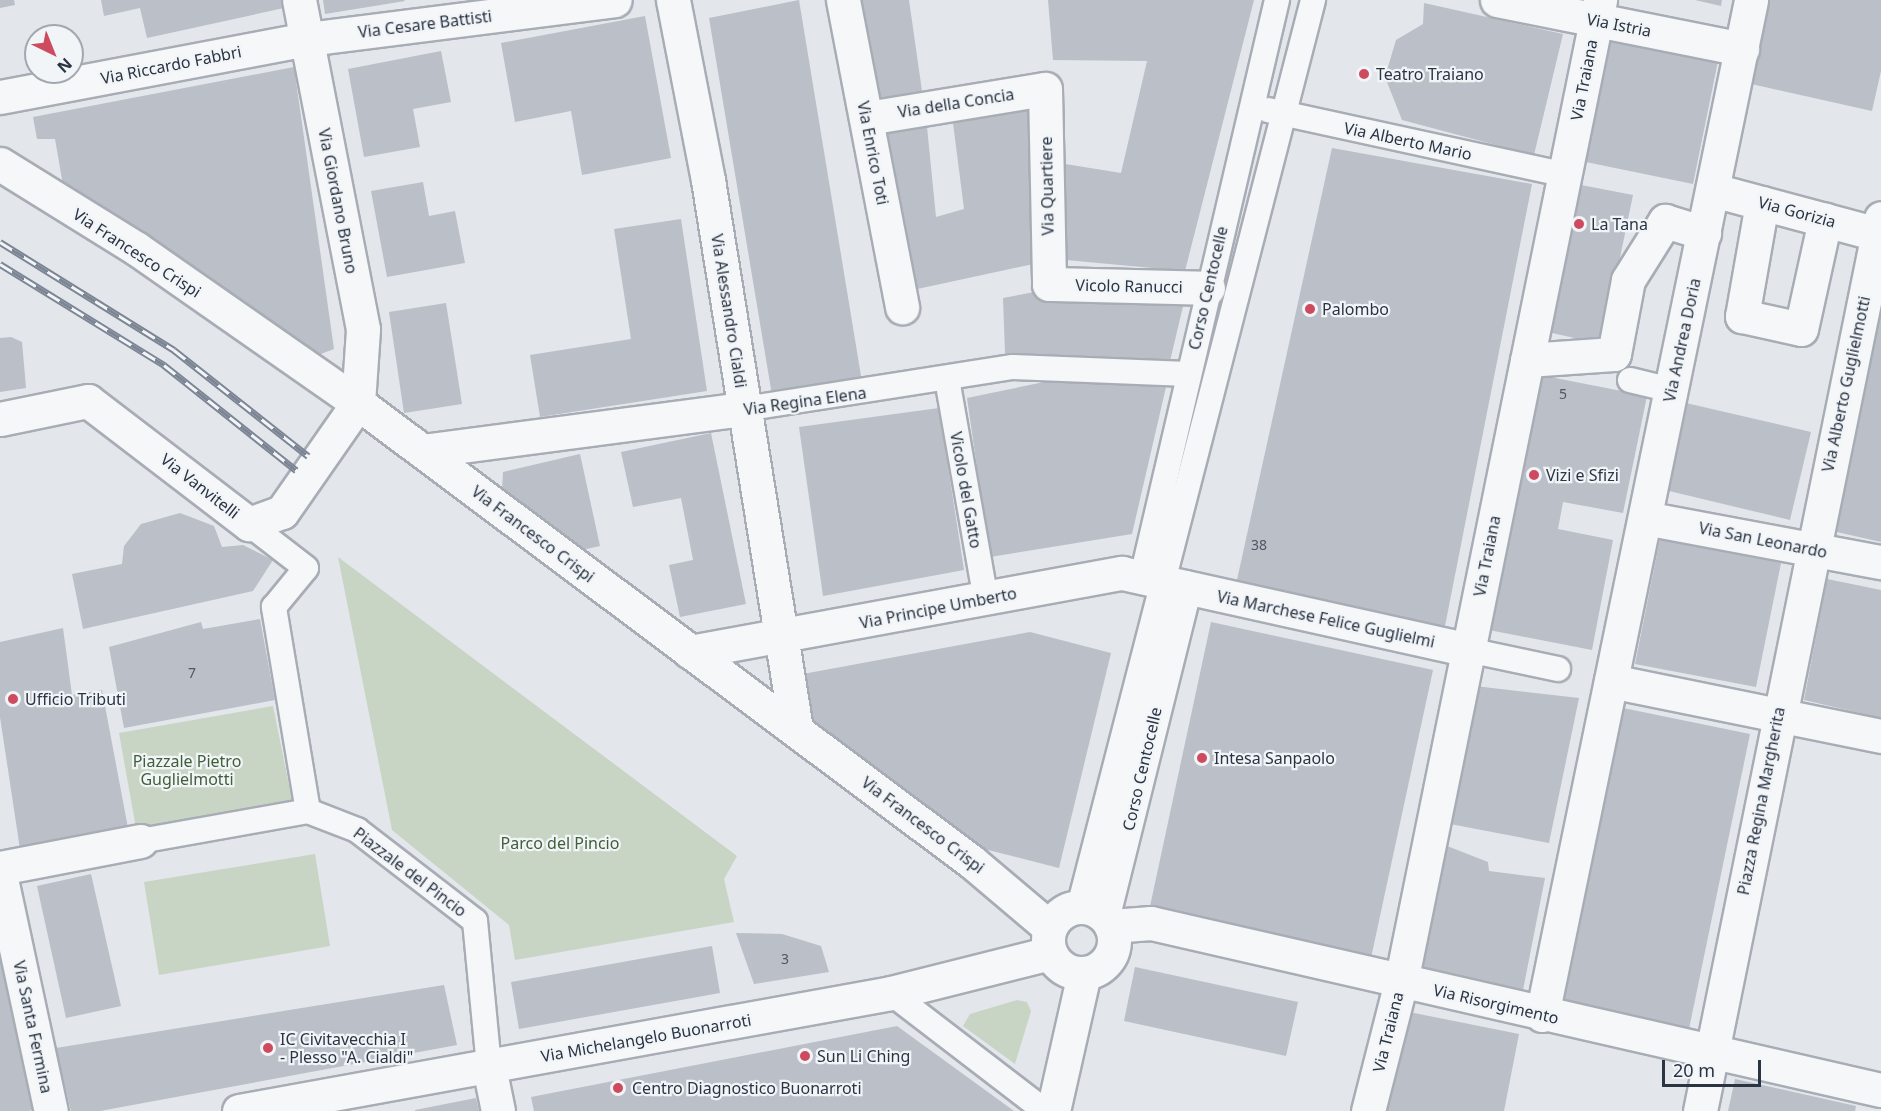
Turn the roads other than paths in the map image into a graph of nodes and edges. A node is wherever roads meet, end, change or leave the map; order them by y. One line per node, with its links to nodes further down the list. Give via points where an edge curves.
1 (299, 0): 10 (street, Via Giordano Bruno)
2 (615, 0): 10 (street, Via Cesare Battisti)
3 (674, 0): 33 (street, Via Alessandro Cialdi)
4 (843, 0): 16 (street, Via Enrico Toti)
5 (1277, 0): 14 (street, Corso Centocelle)
6 (1313, 0): 15 (street)
7 (1497, 0): 9 (street, Via Istria)
8 (1751, 0): 11 (street, Via Andrea Doria)
9 (1598, 10): 11 (street, Via Istria); 18 (street, Via Traiana)
10 (307, 39): 13 (street, Via Riccardo Fabbri); 32 (street, Via Giordano Bruno, via 363,328)
11 (1742, 50): 19 (street, Via Andrea Doria)
12 (1045, 89): 16 (street, Via della Concia); 24 (street, Via Quartiere)
13 (0, 97)
14 (1251, 106): 15 (street, Via Alberto Mario); 25 (street, Corso Centocelle)
15 (1283, 113): 18 (street, Via Alberto Mario); 40 (street)
16 (867, 118): 26 (street, Via Enrico Toti)
17 (0, 164): 32 (street, Via Francesco Crispi, via 137,249)
18 (1564, 175): 27 (street, Via Traiana)
19 (1713, 190): 20 (street, Via Gorizia); 23 (street, Via Andrea Doria)
20 (1762, 203): 21 (street, Via Gorizia); 21 (street, via 1742,316 1801,329)
21 (1826, 220): 22 (street, Via Gorizia)
22 (1880, 229): 38 (street, Via Alberto Guglielmotti)
23 (1704, 233): 27 (street, via 1665,221 1628,280 1614,354); 31 (street, Via Andrea Doria)
24 (1049, 284): 25 (street, Vicolo Ranucci)
25 (1208, 288): 28 (street, Corso Centocelle)
26 (902, 307)
27 (1527, 360): 43 (street, Via Traiana)
28 (1188, 374): 29 (street, Via Regina Elena, via 1013,367); 40 (street, Corso Centocelle)
29 (947, 379): 33 (street, Via Regina Elena); 41 (street, Vicolo del Gatto)
30 (1630, 380): 31 (street)
31 (1671, 390): 36 (street, Via Andrea Doria)
32 (358, 403): 35 (street, Via Francesco Crispi); 37 (street, Via Vanvitelli, via 282,512)
33 (744, 409): 35 (street, Via Regina Elena); 42 (street, Via Alessandro Cialdi)
34 (0, 418): 37 (street, Via Vanvitelli, via 88,401)
35 (423, 451): 44 (street, Via Francesco Crispi)
36 (1645, 518): 38 (street, Via San Leonardo); 46 (street, Via Andrea Doria)
37 (249, 524): 50 (street, via 306,568 274,607)
38 (1810, 550): 39 (street, Via San Leonardo); 47 (street, Piazza Regina Margherita)
39 (1881, 562)
40 (1163, 582): 41 (street, Via Principe Umberto, via 1122,573); 43 (street, Via Marchese Felice Guglielmi); 54 (street, Corso Centocelle)
41 (986, 600): 42 (street, Via Principe Umberto)
42 (783, 637): 44 (street, Via Principe Umberto); 48 (street, Via Alessandro Cialdi)
43 (1468, 650): 45 (street); 57 (street, Via Traiana)
44 (690, 652): 48 (street, Via Francesco Crispi)
45 (1558, 669)
46 (1604, 679): 47 (street); 59 (street, Via Andrea Doria)
47 (1779, 713): 49 (street); 60 (street, Piazza Regina Margherita)
48 (796, 729): 55 (street, Via Francesco Crispi)
49 (1881, 736)
50 (308, 811): 51 (street); 61 (street, Piazzale del Pincio, via 357,830 476,921)
51 (140, 841): 52 (street)
52 (0, 868)
53 (0, 874): 63 (street, Via Santa Fermina)
54 (1098, 916): 55 (street, via 1061,913); 56 (street, via 1109,957); 57 (street, Via Risorgimento, via 1151,923)
55 (1050, 941): 56 (street, via 1063,968); 58 (street, Via Michelangelo Buonarroti)
56 (1084, 973): 67 (street)
57 (1401, 982): 59 (street, Via Risorgimento); 68 (street, Via Traiana)
58 (891, 993): 61 (street, Via Michelangelo Buonarroti); 66 (street)
59 (1542, 1015): 60 (street, Via Risorgimento)
60 (1711, 1053): 62 (street, Via Risorgimento); 69 (street, Piazza Regina Margherita)
61 (489, 1067): 64 (street, Via Michelangelo Buonarroti); 65 (street)
62 (1881, 1090)
63 (51, 1111)
64 (239, 1111)
65 (498, 1111)
66 (1045, 1111)
67 (1053, 1111)
68 (1368, 1111)
69 (1700, 1111)

